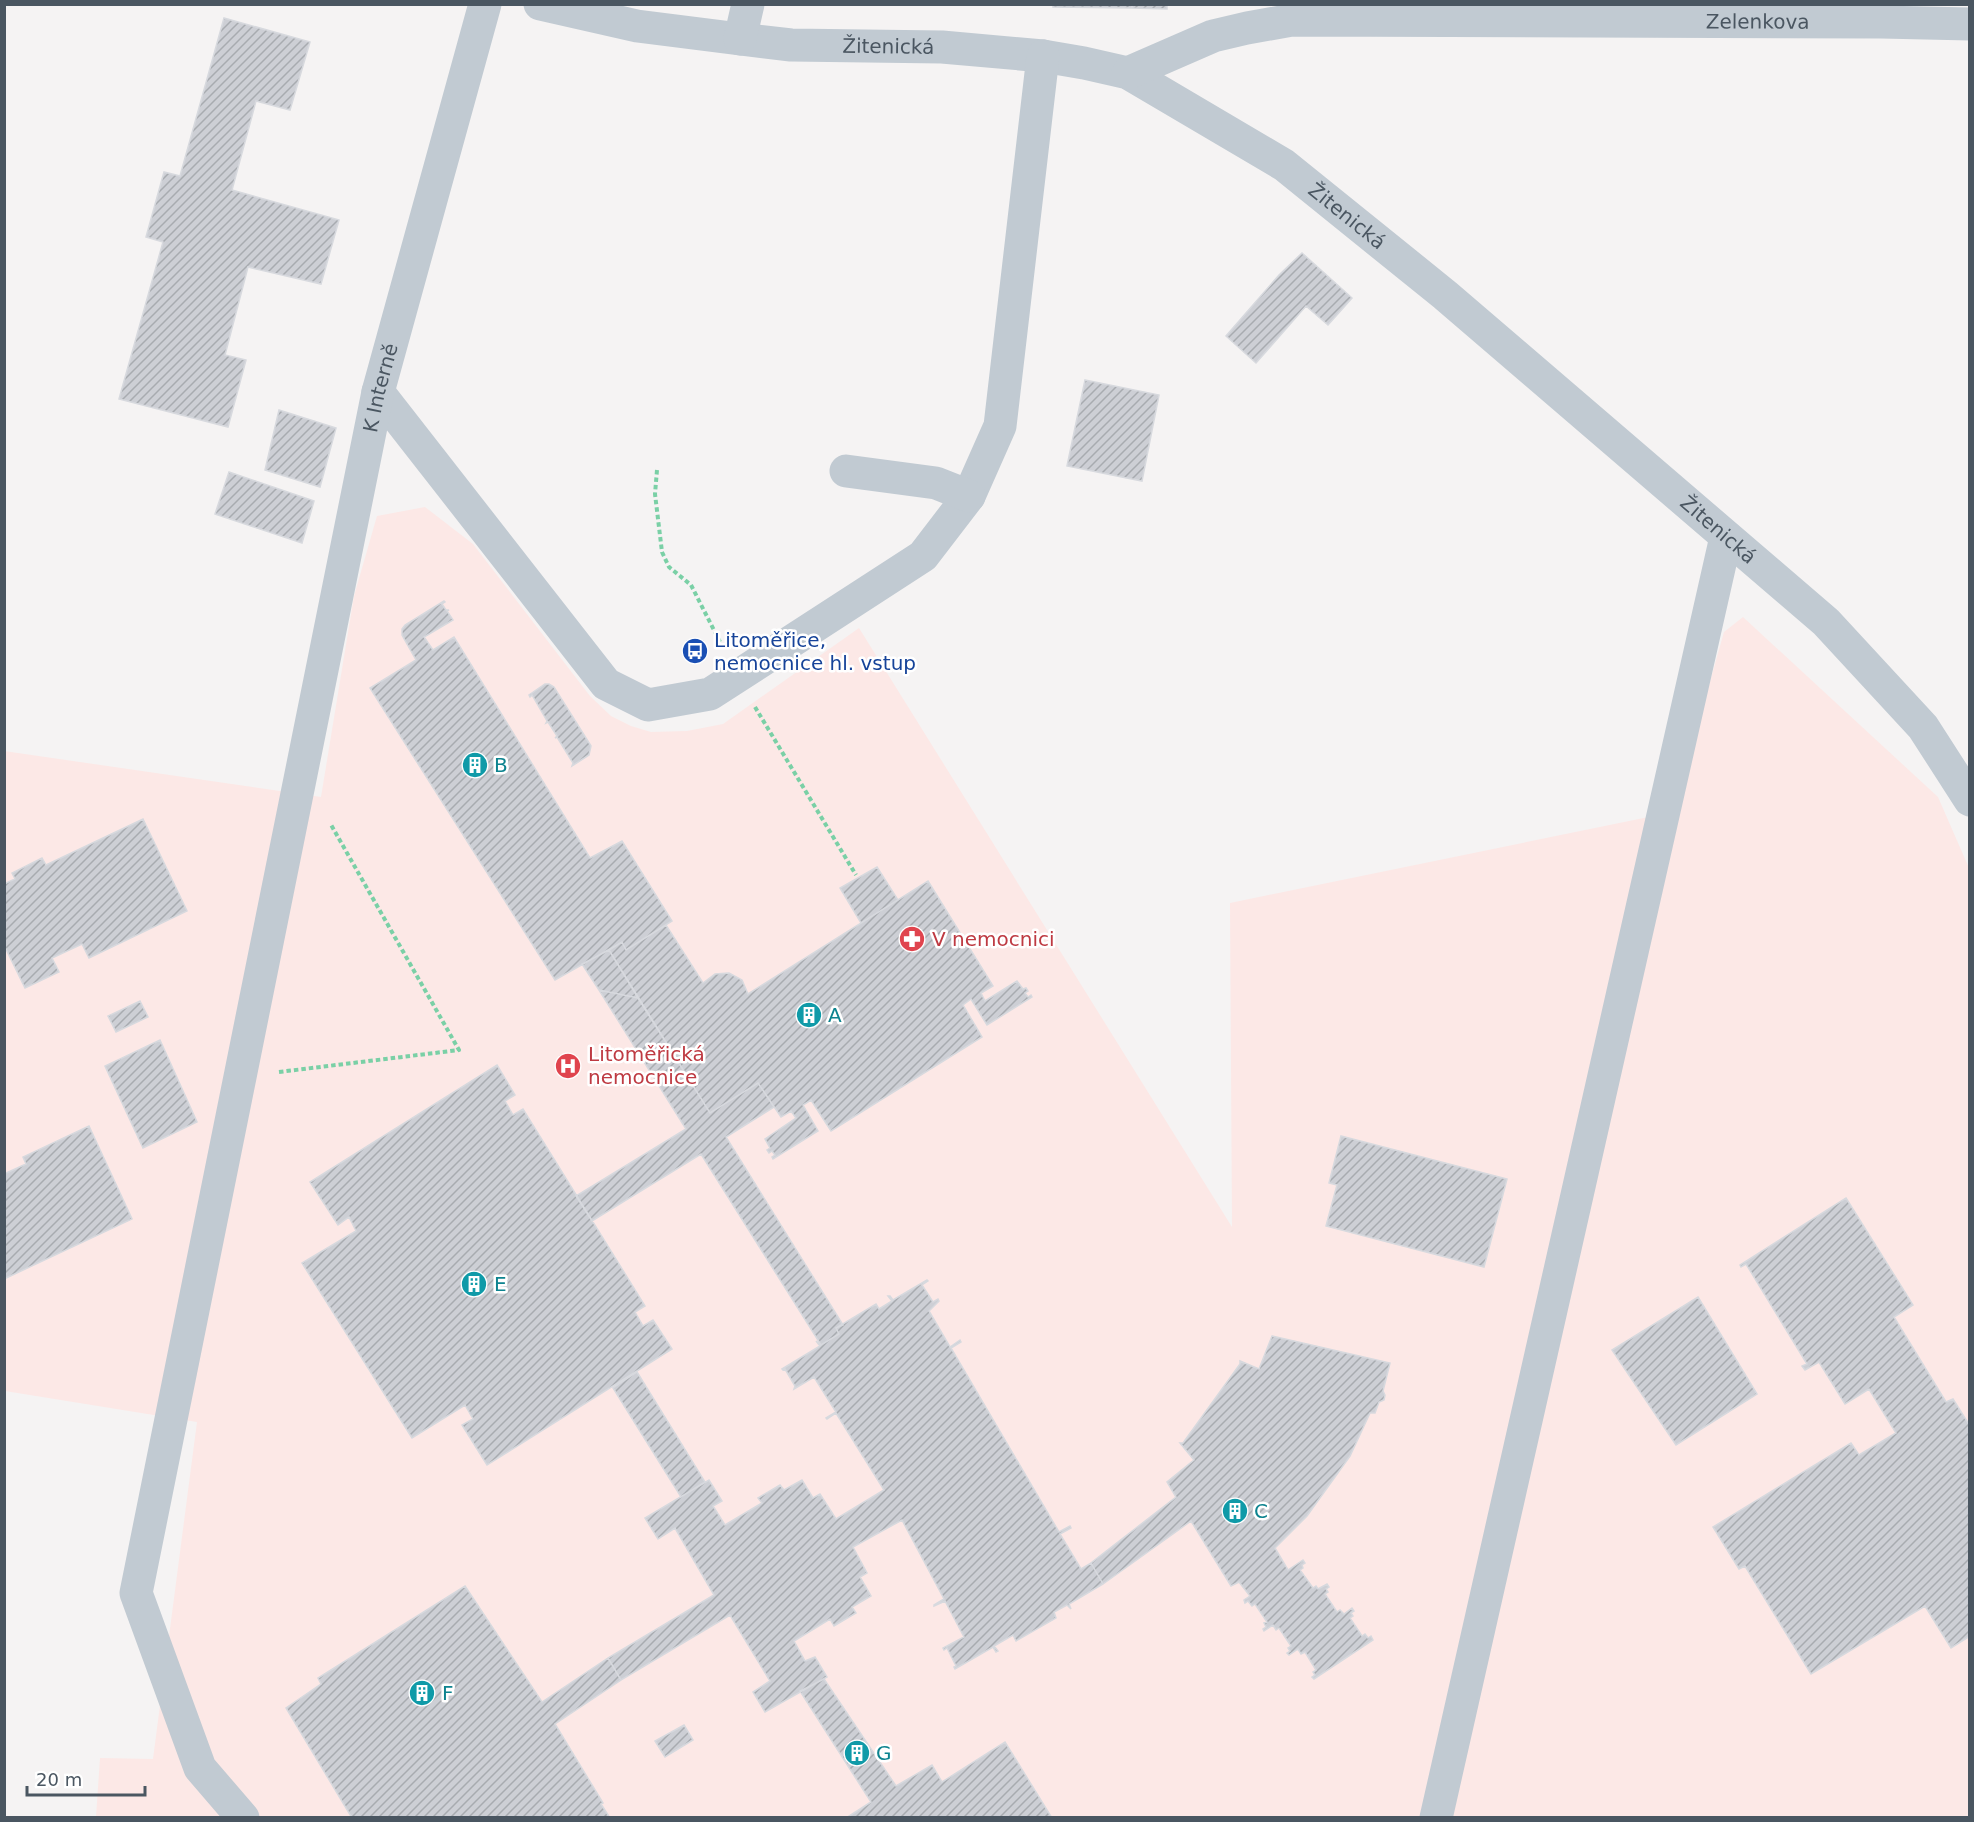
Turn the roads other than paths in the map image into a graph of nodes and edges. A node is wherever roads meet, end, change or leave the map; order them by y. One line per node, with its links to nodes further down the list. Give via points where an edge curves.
1 (485, 4): 10 (street, K Interně)
2 (540, 4): 7 (street, Žitenická, via 637,26)
3 (748, 4): 7 (street)
4 (1293, 12): 5 (street, Zelenkova); 9 (street, Zelenkova, via 1214,36)
5 (1881, 13): 6 (street, Zelenkova)
6 (1970, 24)
7 (740, 39): 8 (street, Žitenická, via 791,45 942,47)
8 (1043, 56): 9 (street, Žitenická); 12 (street, via 1000,426)
9 (1128, 74): 13 (street, Žitenická, via 1284,165 1445,296)
10 (378, 392): 12 (street, via 606,684 648,705 710,694 923,556); 15 (street, K Interně, via 136,1593 200,1768)
11 (846, 471): 12 (street, via 936,483)
12 (969, 496)
13 (1726, 537): 14 (street, Žitenická, via 1826,622 1923,727); 16 (street)
14 (1970, 800)
15 (243, 1818)
16 (1436, 1818)

